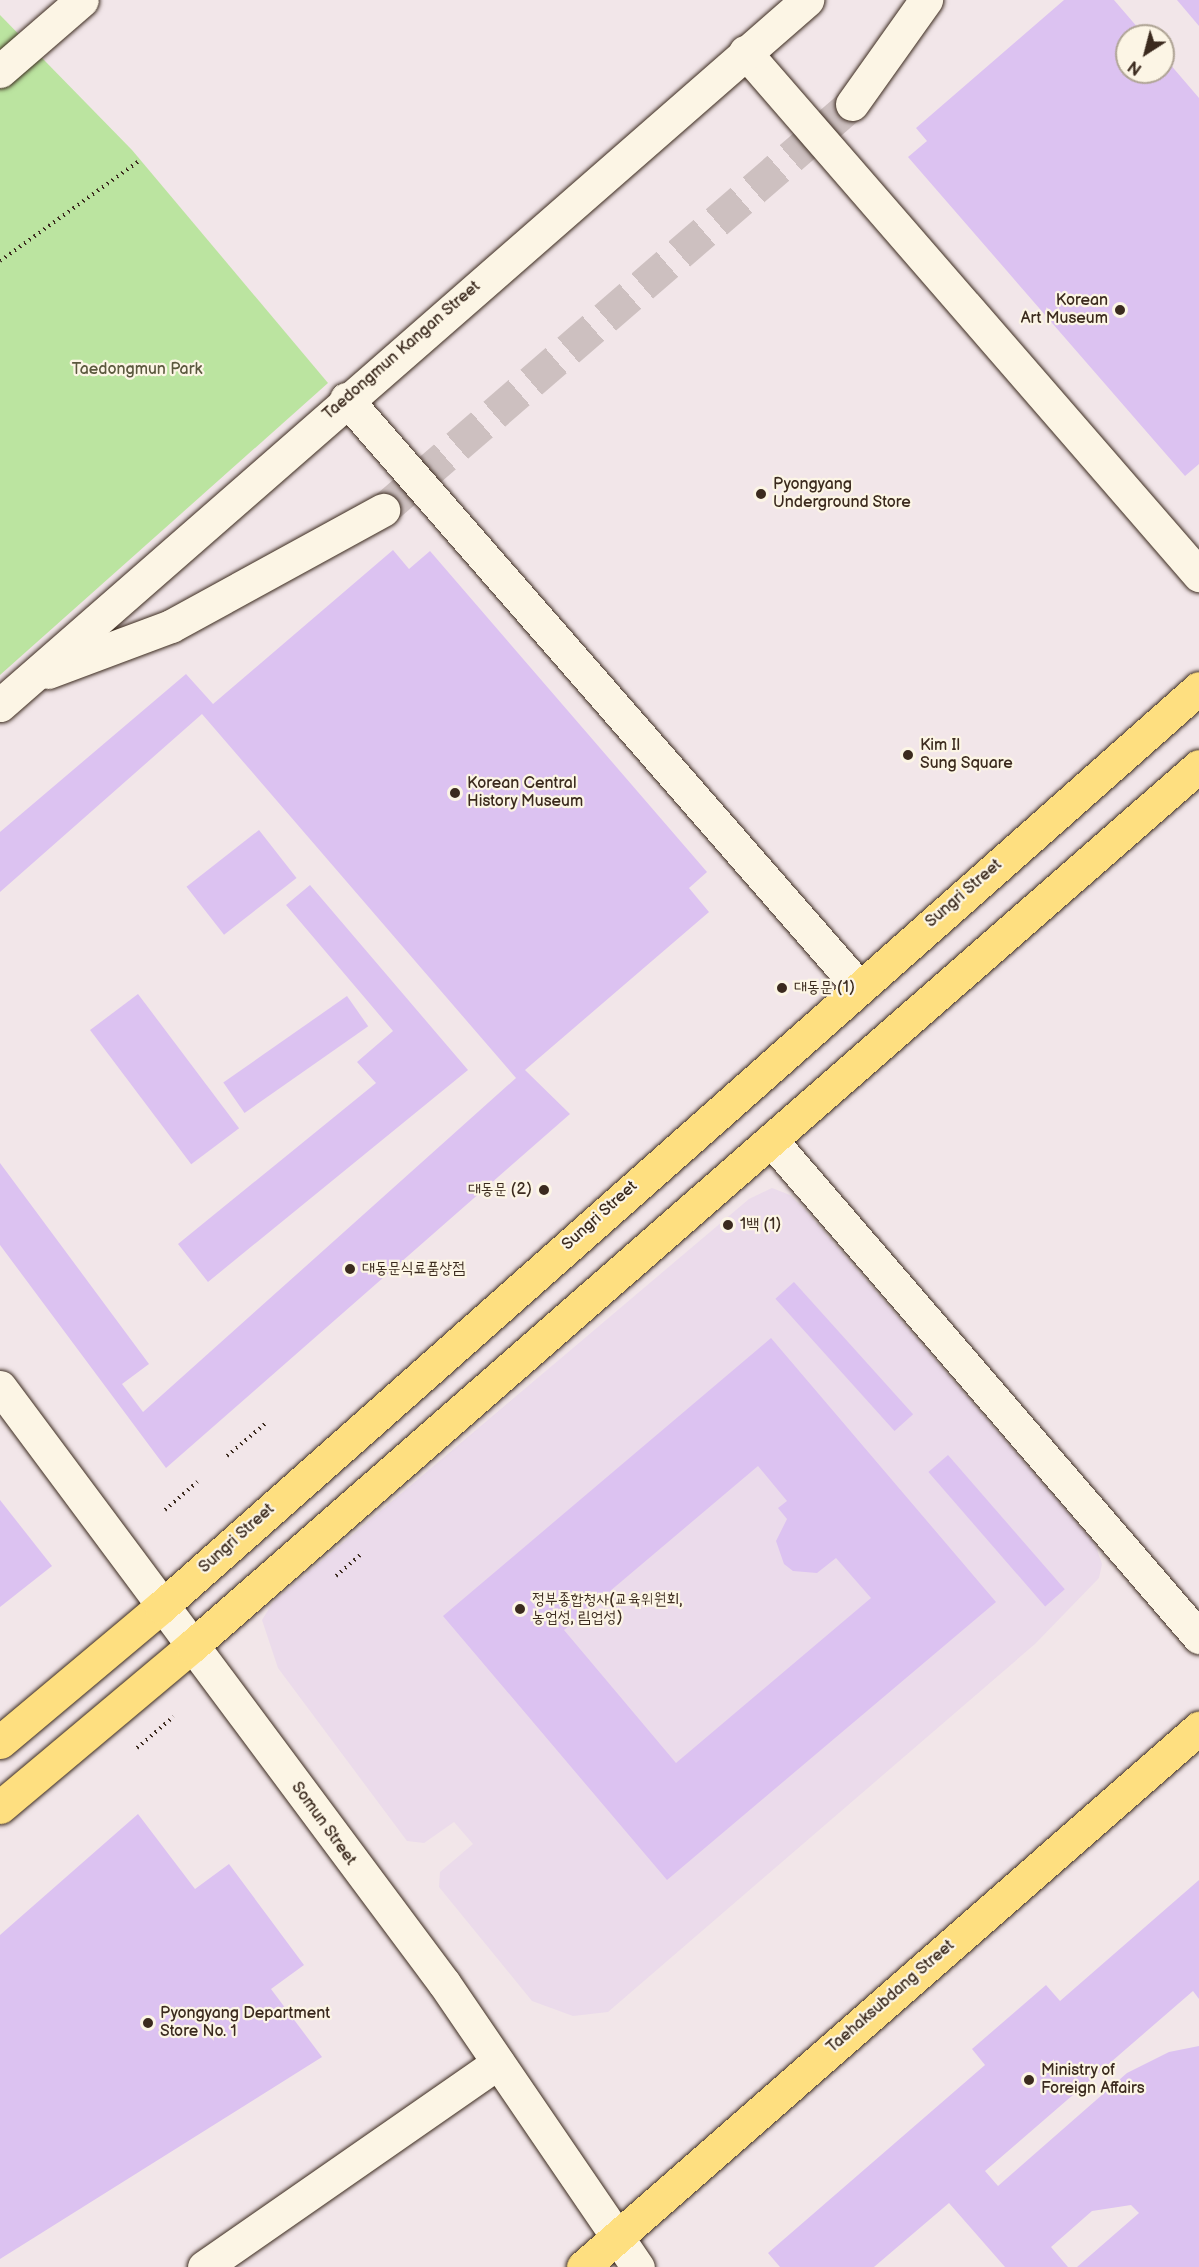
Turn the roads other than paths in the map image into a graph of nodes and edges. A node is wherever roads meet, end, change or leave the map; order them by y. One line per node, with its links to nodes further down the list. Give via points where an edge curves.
1 (82, 0): 5 (street)
2 (807, 0): 4 (street, Taedongmun Kangan Street)
3 (926, 0): 6 (street)
4 (745, 52): 7 (street, Taedongmun Kangan Street); 9 (street)
5 (0, 71)
6 (852, 104)
7 (346, 399): 10 (street, Taedongmun Kangan Street); 14 (street)
8 (383, 510): 10 (street, via 171,626)
9 (1199, 575)
10 (31, 678): 12 (street, Taedongmun Kangan Street)
11 (1199, 688): 14 (main road, Sungri Street)
12 (0, 705)
13 (1199, 766): 15 (main road)
14 (859, 987): 17 (main road, Sungri Street)
15 (771, 1140): 18 (street); 19 (main road)
16 (0, 1387): 17 (street, Somun Street)
17 (161, 1607): 19 (street, Somun Street); 21 (main road, Sungri Street)
18 (1199, 1637)
19 (192, 1646): 22 (main road); 23 (street, Somun Street, via 444,1983)
20 (1199, 1728): 24 (main road, Taehaksubdang Street)
21 (0, 1742)
22 (0, 1807)
23 (498, 2063): 24 (street, Somun Street); 25 (street)
24 (617, 2237): 26 (main road, Taehaksubdang Street); 27 (street, Somun Street)
25 (204, 2267)
26 (583, 2267)
27 (638, 2267)

